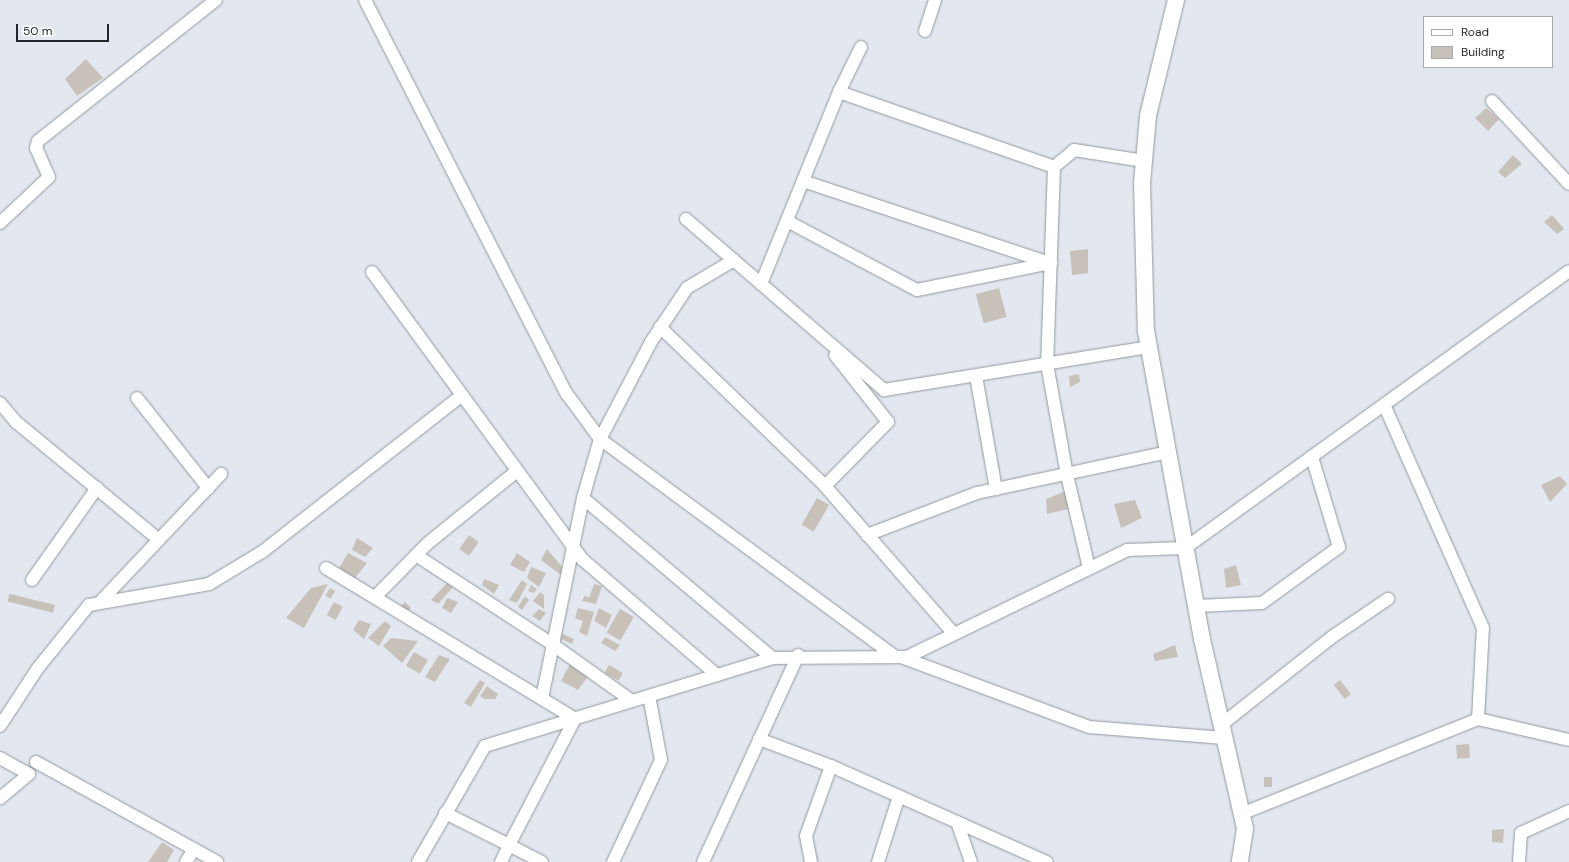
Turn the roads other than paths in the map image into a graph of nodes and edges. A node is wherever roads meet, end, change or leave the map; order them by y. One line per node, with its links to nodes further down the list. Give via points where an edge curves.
1 (216, 0): 15 (street, via 38,142 36,148 50,177)
2 (364, 0): 30 (street, via 567,394)
3 (935, 0): 5 (street)
4 (1176, 0): 9 (main road, via 1148,116)
5 (925, 32)
6 (861, 46): 7 (street)
7 (839, 92): 10 (street); 11 (street)
8 (1492, 102): 12 (street)
9 (1144, 161): 10 (street, via 1074,150); 23 (main road, via 1145,300)
10 (1054, 167): 17 (street)
11 (803, 181): 14 (street); 17 (street)
12 (1569, 184)
13 (686, 219): 16 (street)
14 (787, 221): 17 (street, via 917,290); 20 (street)
15 (0, 223)
16 (734, 260): 20 (street); 21 (street, via 687,288)
17 (1051, 263): 24 (street)
18 (1569, 271): 29 (street)
19 (372, 272): 26 (street)
20 (762, 284): 22 (street)
21 (660, 327): 30 (street); 36 (street)
22 (818, 334): 25 (street, via 884,390); 36 (street, via 888,422)
23 (1149, 347): 24 (street); 31 (main road)
24 (1047, 364): 25 (street); 35 (street)
25 (976, 376): 39 (street)
26 (462, 395): 33 (street); 51 (street, via 262,552 209,584)
27 (137, 398): 38 (street)
28 (0, 403): 37 (street, via 16,422)
29 (1384, 405): 32 (street); 63 (street, via 1483,628)
30 (600, 439): 40 (street); 56 (street)
31 (1168, 452): 35 (street); 44 (main road)
32 (1312, 457): 44 (street); 52 (street, via 1339,547 1262,603)
33 (517, 471): 43 (street); 45 (street, via 487,493)
34 (221, 474): 38 (street)
35 (1067, 474): 39 (street); 47 (street)
36 (825, 486): 41 (street)
37 (97, 488): 42 (street); 48 (street)
38 (208, 488): 42 (street)
39 (996, 489): 41 (street, via 976,494)
40 (583, 498): 43 (street); 57 (street)
41 (867, 535): 53 (street)
42 (159, 540): 51 (street)
43 (573, 547): 54 (street); 58 (street, via 582,559)
44 (1185, 548): 47 (street, via 1127,550); 52 (main road)
45 (416, 555): 49 (street); 54 (street)
46 (326, 568): 49 (street)
47 (1088, 568): 53 (street)
48 (32, 580)
49 (375, 597): 60 (street)
50 (1388, 599): 65 (street, via 1332,637)
51 (101, 601): 64 (street, via 89,605 38,668)
52 (1196, 606): 65 (main road)
53 (954, 634): 56 (street, via 908,657)
54 (552, 644): 60 (street); 61 (street)
55 (798, 656): 56 (street); 57 (street); 66 (street)
56 (898, 657): 65 (street, via 1089,727)
57 (772, 658): 58 (street)
58 (717, 675): 59 (street)
59 (649, 696): 61 (street); 84 (street, via 662,760)
60 (542, 698): 62 (street)
61 (632, 701): 62 (street)
62 (575, 719): 74 (street, via 549,724 485,746); 77 (street)
63 (1478, 719): 67 (street); 75 (street)
64 (0, 726)
65 (1222, 731): 75 (main road)
66 (760, 739): 70 (street); 85 (street)
67 (1569, 740)
68 (0, 758): 72 (street, via 29,774)
69 (36, 762): 78 (street)
70 (831, 766): 71 (street); 86 (street, via 806,836)
71 (899, 796): 76 (street); 87 (street)
72 (0, 798)
73 (1569, 811): 91 (street, via 1521,833)
74 (446, 813): 77 (street); 81 (street)
75 (1242, 814): 90 (main road, via 1245,829)
76 (957, 822): 88 (street); 89 (street)
77 (509, 845): 82 (street); 83 (street)
78 (194, 848): 79 (street); 80 (street)
79 (186, 862)
80 (217, 862)
81 (418, 862)
82 (501, 862)
83 (542, 862)
84 (614, 862)
85 (703, 862)
86 (812, 862)
87 (878, 862)
88 (971, 862)
89 (1047, 862)
90 (1240, 862)
91 (1519, 862)

